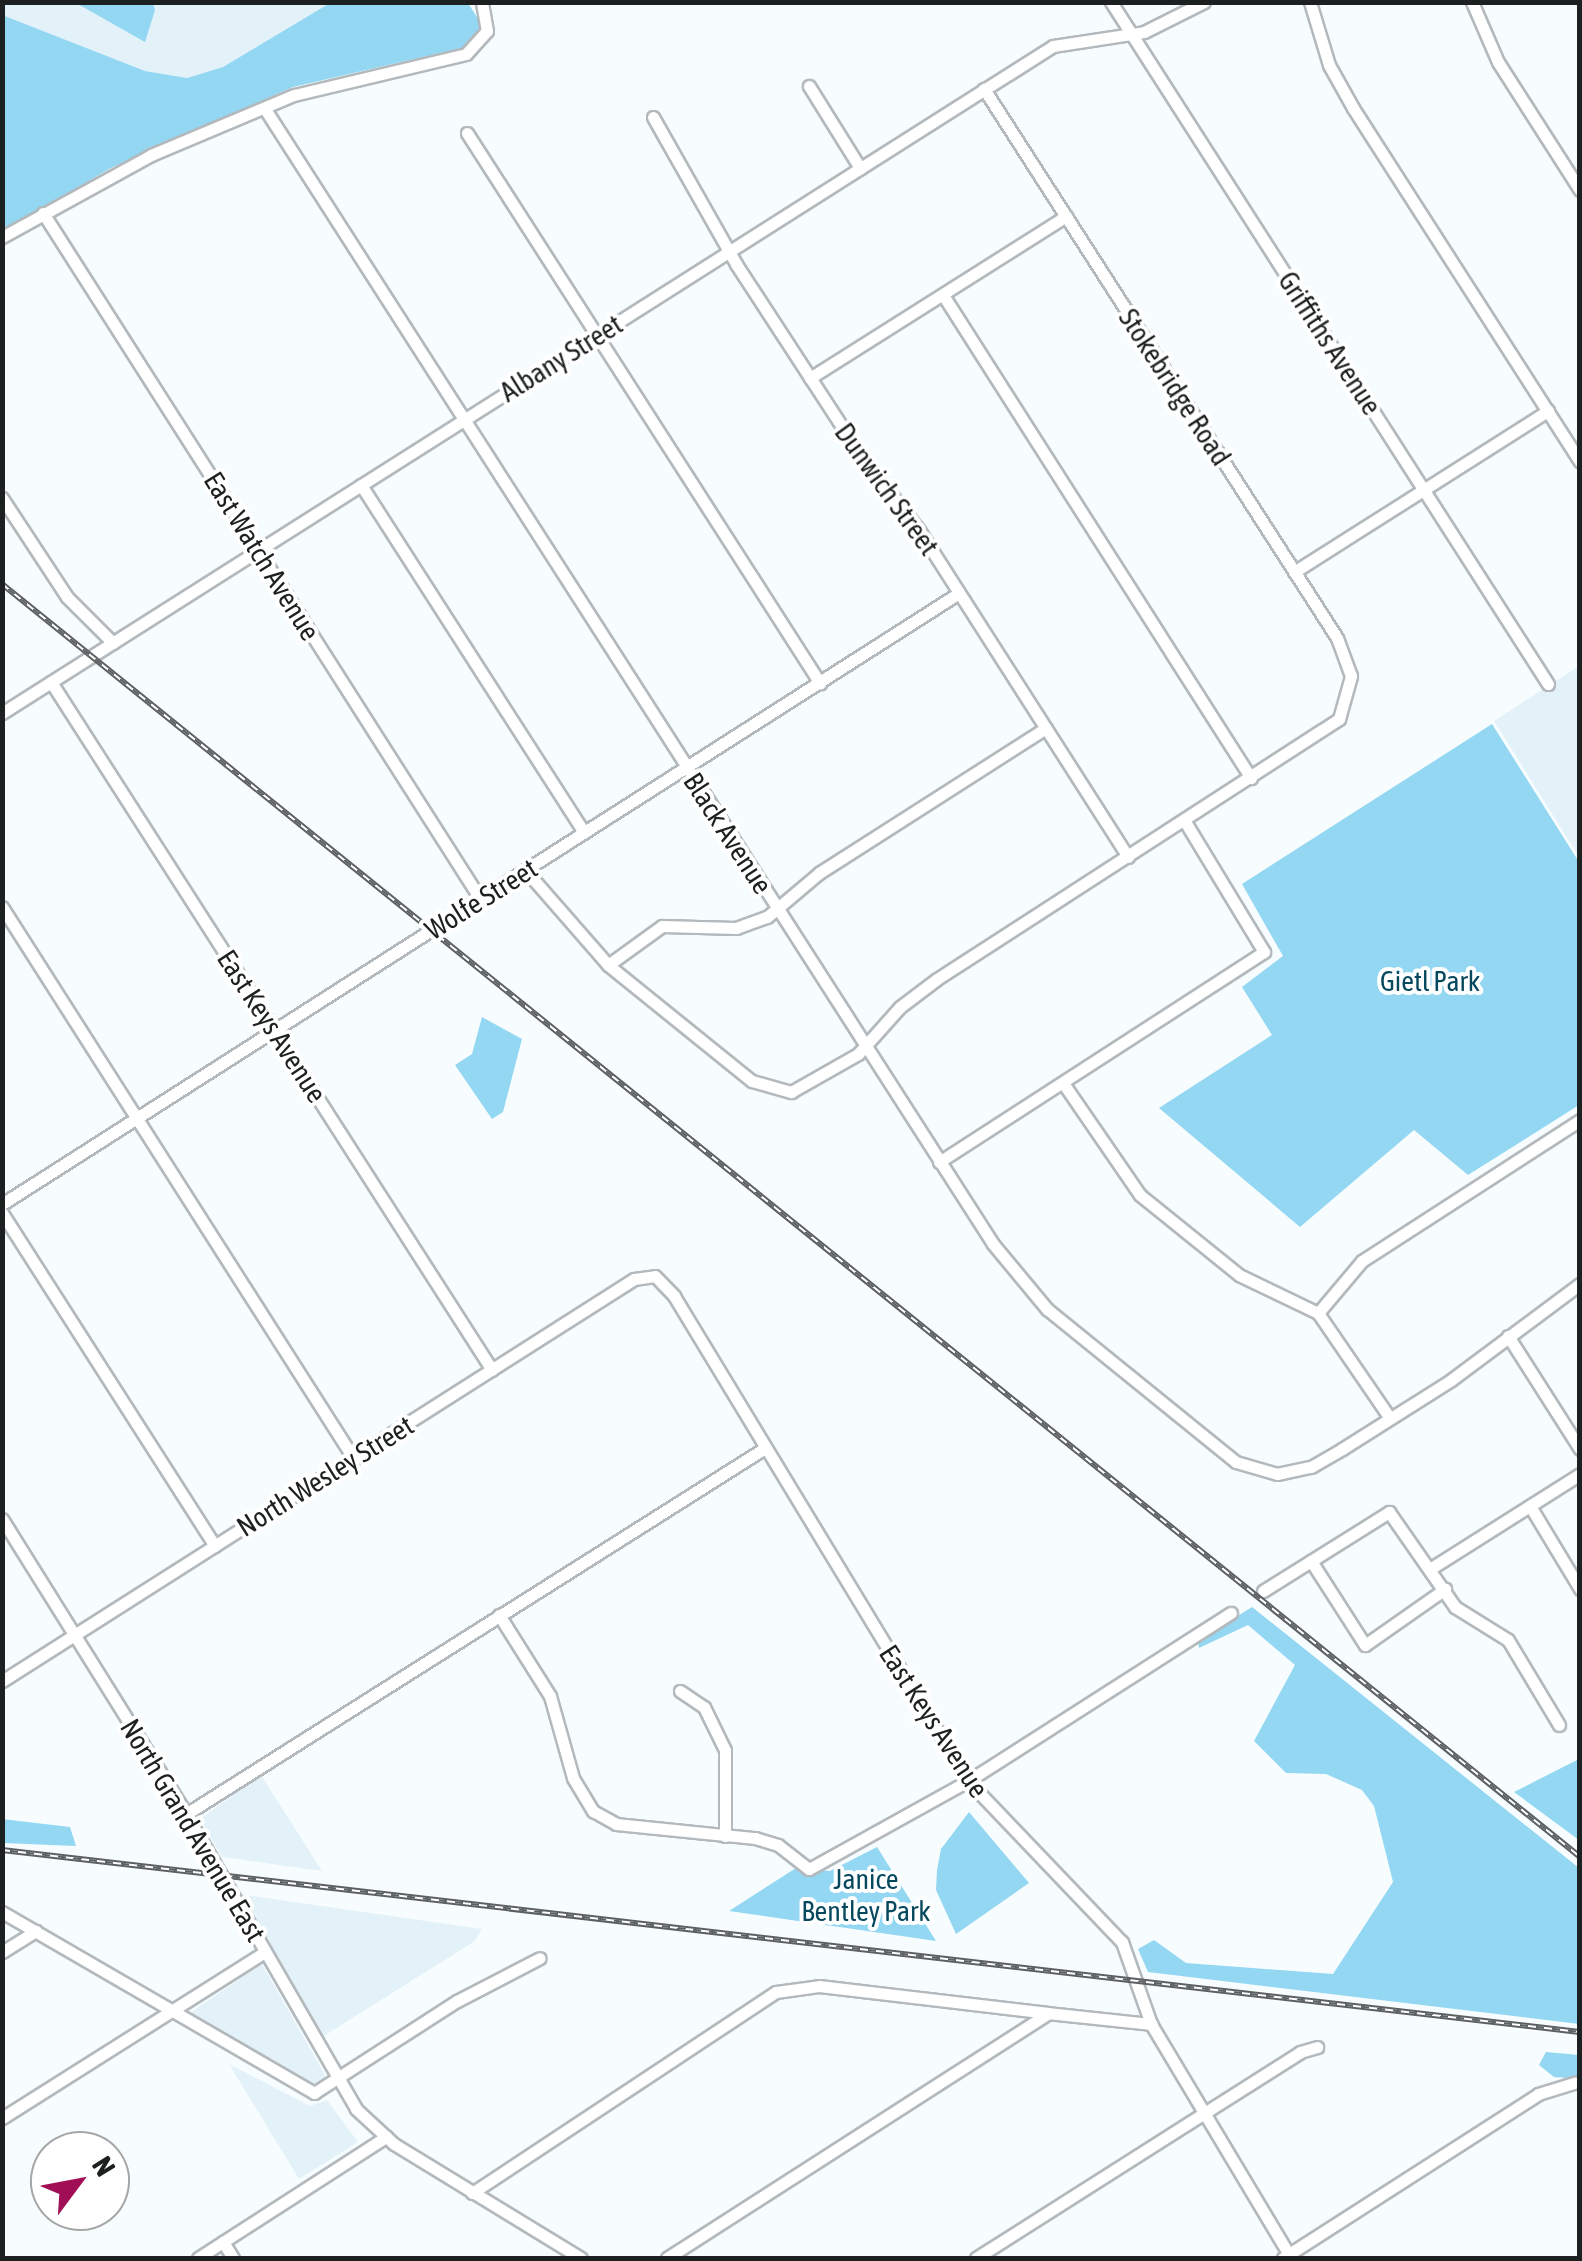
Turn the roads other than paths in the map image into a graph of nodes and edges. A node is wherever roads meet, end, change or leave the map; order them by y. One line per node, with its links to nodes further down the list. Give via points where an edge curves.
1 (482, 2): 9 (street, via 487,32 466,54 309,90)
2 (1111, 2): 6 (street, Griffiths Avenue)
3 (1204, 2): 6 (street, Albany Street)
4 (1310, 2): 21 (street, via 1329,65 1352,108)
5 (1472, 2): 13 (street, via 1498,62)
6 (1130, 33): 8 (street, Albany Street, via 1069,38); 25 (street, Griffiths Avenue)
7 (810, 86): 12 (street)
8 (984, 90): 12 (street, Albany Street); 15 (street, Stokebridge Road)
9 (265, 109): 14 (street, via 151,155); 22 (street, Black Avenue)
10 (652, 117): 17 (street, Dunwich Street)
11 (467, 133): 19 (street)
12 (860, 168): 17 (street, Albany Street)
13 (1580, 190)
14 (42, 213): 16 (street); 27 (street, East Watch Avenue)
15 (1066, 216): 18 (street); 28 (street, Stokebridge Road)
16 (2, 237)
17 (729, 251): 19 (street, Albany Street); 20 (street, Dunwich Street)
18 (943, 295): 20 (street); 37 (street)
19 (597, 334): 22 (street, Albany Street); 32 (street)
20 (810, 378): 29 (street, Dunwich Street)
21 (1548, 411): 23 (street); 25 (street)
22 (464, 420): 24 (street, Albany Street); 36 (street, Black Avenue)
23 (1580, 461)
24 (361, 485): 27 (street, Albany Street); 39 (street)
25 (1424, 490): 28 (street); 33 (street, Griffiths Avenue)
26 (2, 498): 30 (street, via 67,597)
27 (258, 551): 30 (street, Albany Street); 42 (street, East Watch Avenue)
28 (1294, 572): 37 (street, Stokebridge Road, via 1344,651 1355,692 1331,727)
29 (959, 593): 32 (street, Wolfe Street); 35 (street, Dunwich Street)
30 (113, 642): 31 (street, Albany Street)
31 (51, 682): 34 (street, Albany Street); 46 (street, East Keys Avenue)
32 (820, 683): 36 (street, Wolfe Street)
33 (1548, 684)
34 (2, 713)
35 (1046, 728): 40 (street, Dunwich Street); 44 (street, via 819,873)
36 (686, 767): 39 (street, Wolfe Street); 44 (street, Black Avenue)
37 (1251, 778): 38 (street)
38 (1184, 820): 40 (street); 48 (street, via 1264,952)
39 (584, 833): 41 (street, Wolfe Street)
40 (1128, 856): 47 (street, via 912,995)
41 (526, 872): 42 (street, Wolfe Street); 45 (street)
42 (481, 900): 46 (street, Wolfe Street)
43 (2, 907): 49 (street)
44 (778, 910): 45 (street, via 736,928 662,926); 47 (street, Black Avenue)
45 (608, 964): 47 (street, via 767,1090 804,1088)
46 (275, 1031): 49 (street, Wolfe Street); 58 (street, East Keys Avenue)
47 (865, 1047): 51 (street, Black Avenue)
48 (1064, 1084): 51 (street); 56 (street, via 1123,1174 1162,1216 1239,1275)
49 (138, 1117): 52 (street, Wolfe Street); 62 (street)
50 (1580, 1120): 56 (street, via 1362,1262)
51 (940, 1162): 59 (street, Black Avenue, via 1008,1266 1047,1309 1236,1462 1277,1474 1311,1467)
52 (2, 1204)
53 (2, 1213): 66 (street)
54 (649, 1275): 58 (street, North Wesley Street); 60 (street, East Keys Avenue, via 668,1287)
55 (1580, 1284): 57 (street)
56 (1318, 1313): 59 (street)
57 (1508, 1336): 59 (street); 61 (street)
58 (492, 1370): 62 (street, North Wesley Street)
59 (1390, 1418)
60 (764, 1448): 73 (street); 78 (street, East Keys Avenue)
61 (1580, 1449)
62 (354, 1458): 66 (street, North Wesley Street)
63 (1580, 1474): 64 (street)
64 (1530, 1506): 68 (street); 69 (street)
65 (2, 1519): 74 (street, North Grand Avenue East)
66 (215, 1546): 74 (street, North Wesley Street)
67 (1311, 1561): 68 (street, via 1389,1512); 70 (street, via 1364,1645); 71 (street)
68 (1433, 1567): 70 (street)
69 (1580, 1589)
70 (1445, 1590): 77 (street, via 1464,1616 1508,1640)
71 (1263, 1591)
72 (1231, 1612): 78 (street)
73 (499, 1614): 79 (street); 80 (street, via 550,1696 573,1778 594,1812 616,1824)
74 (76, 1635): 75 (street, North Wesley Street); 79 (street, North Grand Avenue East)
75 (2, 1682)
76 (680, 1690): 80 (street, via 712,1718 724,1750)
77 (1559, 1725)
78 (968, 1781): 80 (street, via 809,1869 778,1844); 88 (street, East Keys Avenue, via 1122,1942)
79 (186, 1814): 84 (street, North Grand Avenue East)
80 (725, 1836)
81 (2, 1912): 82 (street)
82 (36, 1931): 83 (street); 86 (street)
83 (2, 1952)
84 (265, 1952): 86 (street); 90 (street, North Grand Avenue East)
85 (540, 1958): 90 (street, via 457,2001)
86 (171, 2012): 90 (street, via 309,2092); 93 (street)
87 (1048, 2013): 88 (street); 95 (street, via 819,1986 776,1992); 101 (street)
88 (1151, 2024): 92 (street, East Keys Avenue)
89 (1317, 2047): 92 (street)
90 (336, 2081): 94 (street, North Grand Avenue East)
91 (1575, 2083): 97 (street, via 1538,2094)
92 (1204, 2113): 97 (street, East Keys Avenue); 102 (street)
93 (2, 2118)
94 (386, 2138): 95 (street, North Grand Avenue East); 96 (street)
95 (472, 2193): 100 (street, North Grand Avenue East)
96 (223, 2242): 98 (street); 99 (street)
97 (1288, 2257)
98 (198, 2258)
99 (233, 2258)
100 (581, 2258)
101 (667, 2258)
102 (976, 2258)

